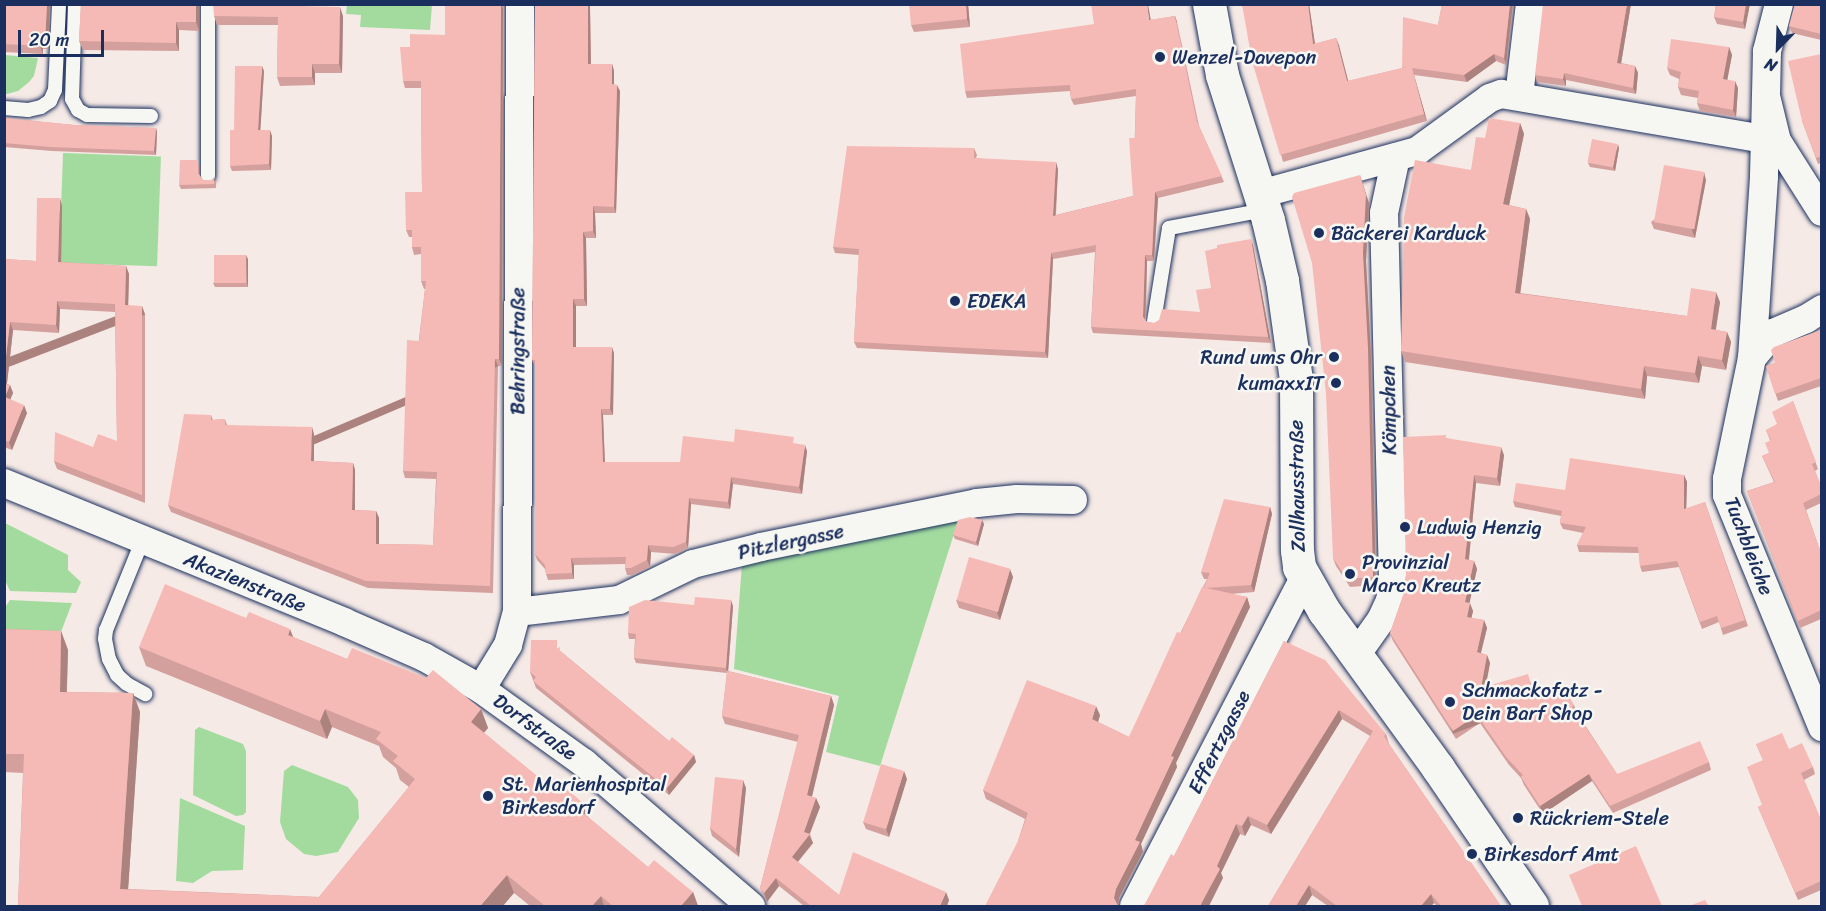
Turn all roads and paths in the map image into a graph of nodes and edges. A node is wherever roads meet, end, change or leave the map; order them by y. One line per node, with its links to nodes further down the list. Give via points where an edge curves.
1 (59, 4): 9 (lane, via 55,90 50,101 28,110)
2 (75, 4): 10 (lane, via 72,99 78,110 87,115)
3 (208, 4): 13 (lane)
4 (520, 4): 23 (street, Behringstraße)
5 (1209, 4): 14 (street, Zollhausstraße, via 1222,75)
6 (1530, 4): 8 (street)
7 (1779, 4): 11 (street, Tuchbleiche, via 1767,51 1766,96)
8 (1519, 96): 11 (street); 12 (street, via 1501,94 1490,98 1417,151)
9 (4, 108)
10 (151, 116)
11 (1771, 140): 15 (street, Tuchbleiche); 18 (street, Tuchbleiche)
12 (1396, 157): 14 (street); 24 (street, Kömpchen, via 1384,213 1393,581 1382,620)
13 (208, 176)
14 (1262, 202): 17 (lane, via 1169,228); 22 (street, Zollhausstraße, via 1282,280 1294,367 1296,550)
15 (1821, 212)
16 (1821, 309): 18 (street, Tuchbleiche, via 1773,333)
17 (1154, 321)
18 (1752, 358): 27 (street, Tuchbleiche, via 1727,478 1727,495)
19 (4, 483): 21 (street, Akazienstraße)
20 (1072, 500): 23 (street, Pitzlergasse, via 977,503 693,564 619,600)
21 (143, 540): 25 (street, Akazienstraße, via 424,657); 26 (lane, via 105,639 117,675)
22 (1304, 578): 24 (street, Zollhausstraße); 29 (street, Effertzgasse)
23 (517, 612): 25 (street, Behringstraße, via 508,645)
24 (1356, 655): 30 (street, Zollhausstraße)
25 (482, 689): 28 (street, Dorfstraße, via 584,763)
26 (145, 694)
27 (1821, 728)
28 (752, 906)
29 (1134, 906)
30 (1532, 906)

